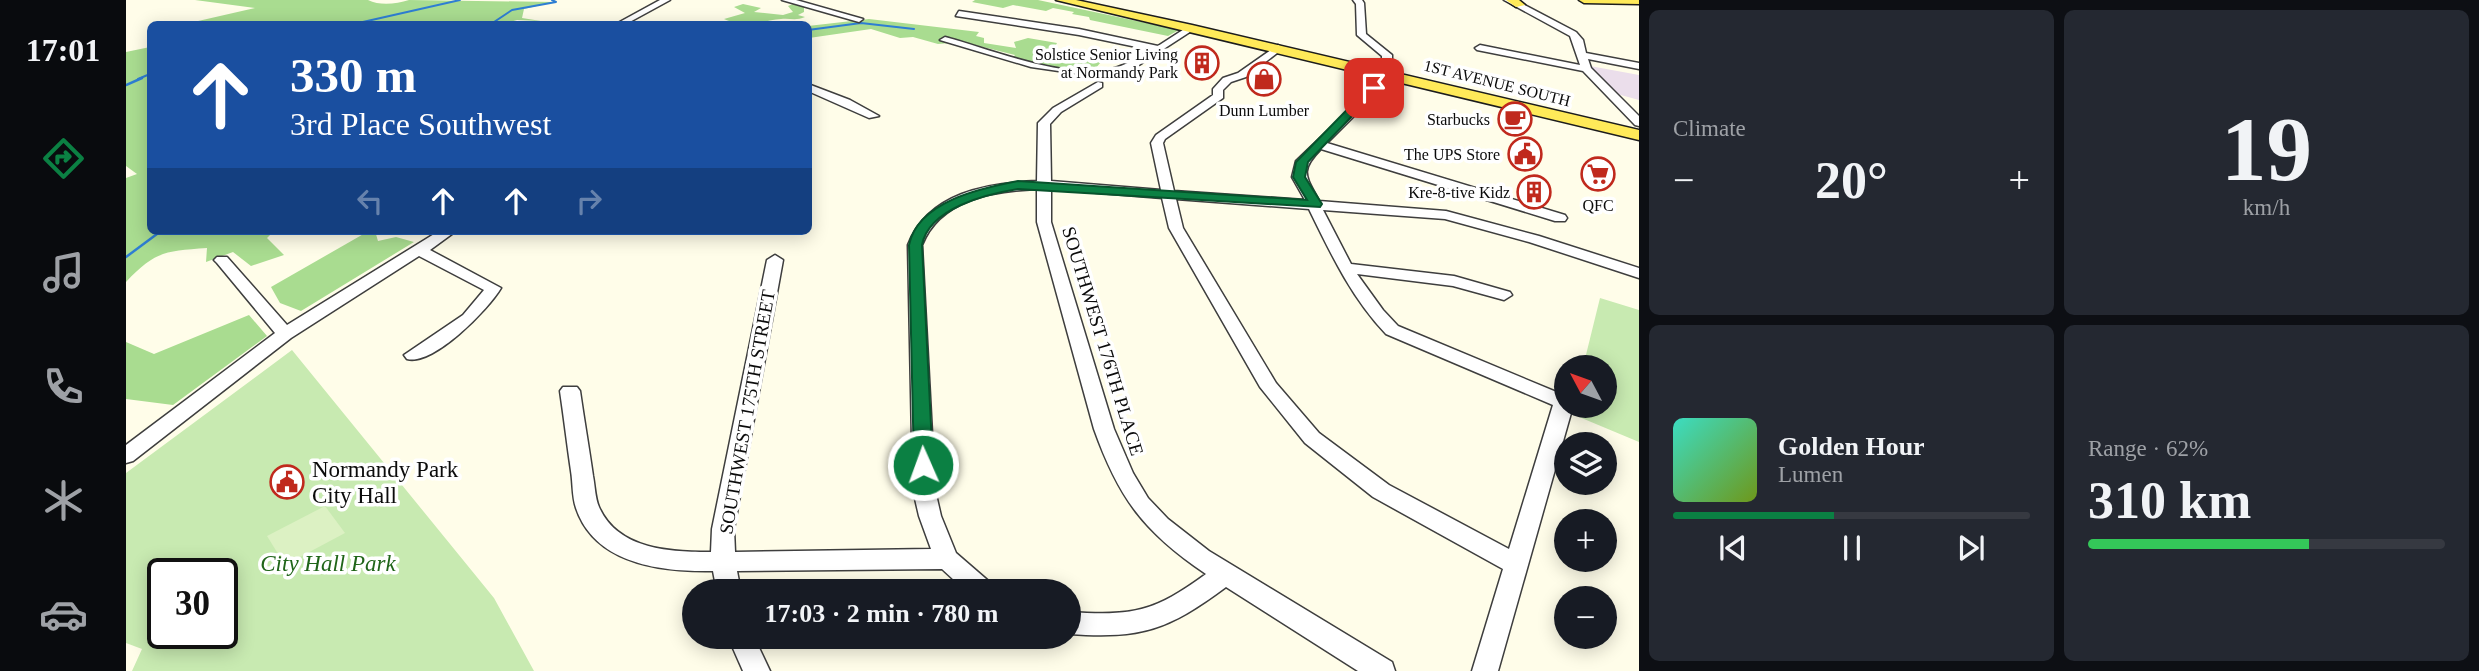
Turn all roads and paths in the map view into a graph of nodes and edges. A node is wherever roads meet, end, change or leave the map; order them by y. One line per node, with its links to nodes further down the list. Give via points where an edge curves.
1 (666, 0): 10 (street)
2 (786, 0): 9 (street)
3 (1061, 0): 11 (main road, 1ST AVENUE SOUTH)
4 (1357, 0): 19 (street, via 1362,35 1387,55)
5 (1584, 0): 6 (main road)
6 (1639, 1)
7 (1513, 2): 16 (street, via 1573,34)
8 (959, 14): 13 (street)
9 (859, 19)
10 (626, 21)
11 (1192, 28): 13 (street); 14 (main road, 1ST AVENUE SOUTH)
12 (945, 40): 13 (street, via 1095,73 1117,70)
13 (1156, 48)
14 (1278, 48): 19 (main road, 1ST AVENUE SOUTH); 29 (street, via 1242,75 1227,80 1218,89 1219,96 1159,138)
15 (1480, 48): 18 (street)
16 (1581, 55): 17 (street); 18 (street)
17 (1639, 66)
18 (1586, 69): 22 (street)
19 (1383, 74): 26 (main road, 1ST AVENUE SOUTH); 27 (street)
20 (1098, 85): 28 (street, SOUTHWEST 176TH PLACE, via 1044,123)
21 (812, 89): 24 (street)
22 (1614, 97): 23 (street); 25 (street)
23 (1639, 103)
24 (873, 116)
25 (1639, 123)
26 (1639, 135)
27 (1318, 144): 30 (street, via 1299,169); 31 (street)
28 (1045, 185): 29 (street); 43 (street, via 992,188 963,198 934,216 917,236 924,490); 46 (street, SOUTHWEST 176TH PLACE, via 1044,222 1104,429 1128,486 1172,536)
29 (1167, 194): 30 (street); 45 (street, via 1176,228 1269,387 1312,438 1381,491)
30 (1315, 204): 36 (street); 37 (street, via 1446,215)
31 (1560, 218)
32 (442, 235): 33 (street)
33 (417, 249): 39 (street); 40 (street, via 493,288 478,311)
34 (222, 260): 39 (street)
35 (775, 260): 44 (street, SOUTHWEST 175TH STREET, via 731,480)
36 (1347, 268): 38 (street, via 1454,281); 45 (street, via 1373,311 1392,330 1564,402)
37 (1639, 273)
38 (1504, 295)
39 (285, 334): 42 (street)
40 (413, 355)
41 (570, 391): 44 (street, via 587,508 602,531 645,556)
42 (126, 456)
43 (947, 559): 44 (street); 48 (street)
44 (723, 564): 47 (street, SOUTHWEST 175TH STREET)
45 (1514, 564): 53 (street)
46 (1225, 574): 49 (street, via 1178,608 1143,620); 52 (street, SOUTHWEST 176TH PLACE)
47 (726, 579)
48 (969, 579)
49 (1081, 624)
50 (747, 649): 51 (street)
51 (757, 671)
52 (1382, 671)
53 (1485, 671)

